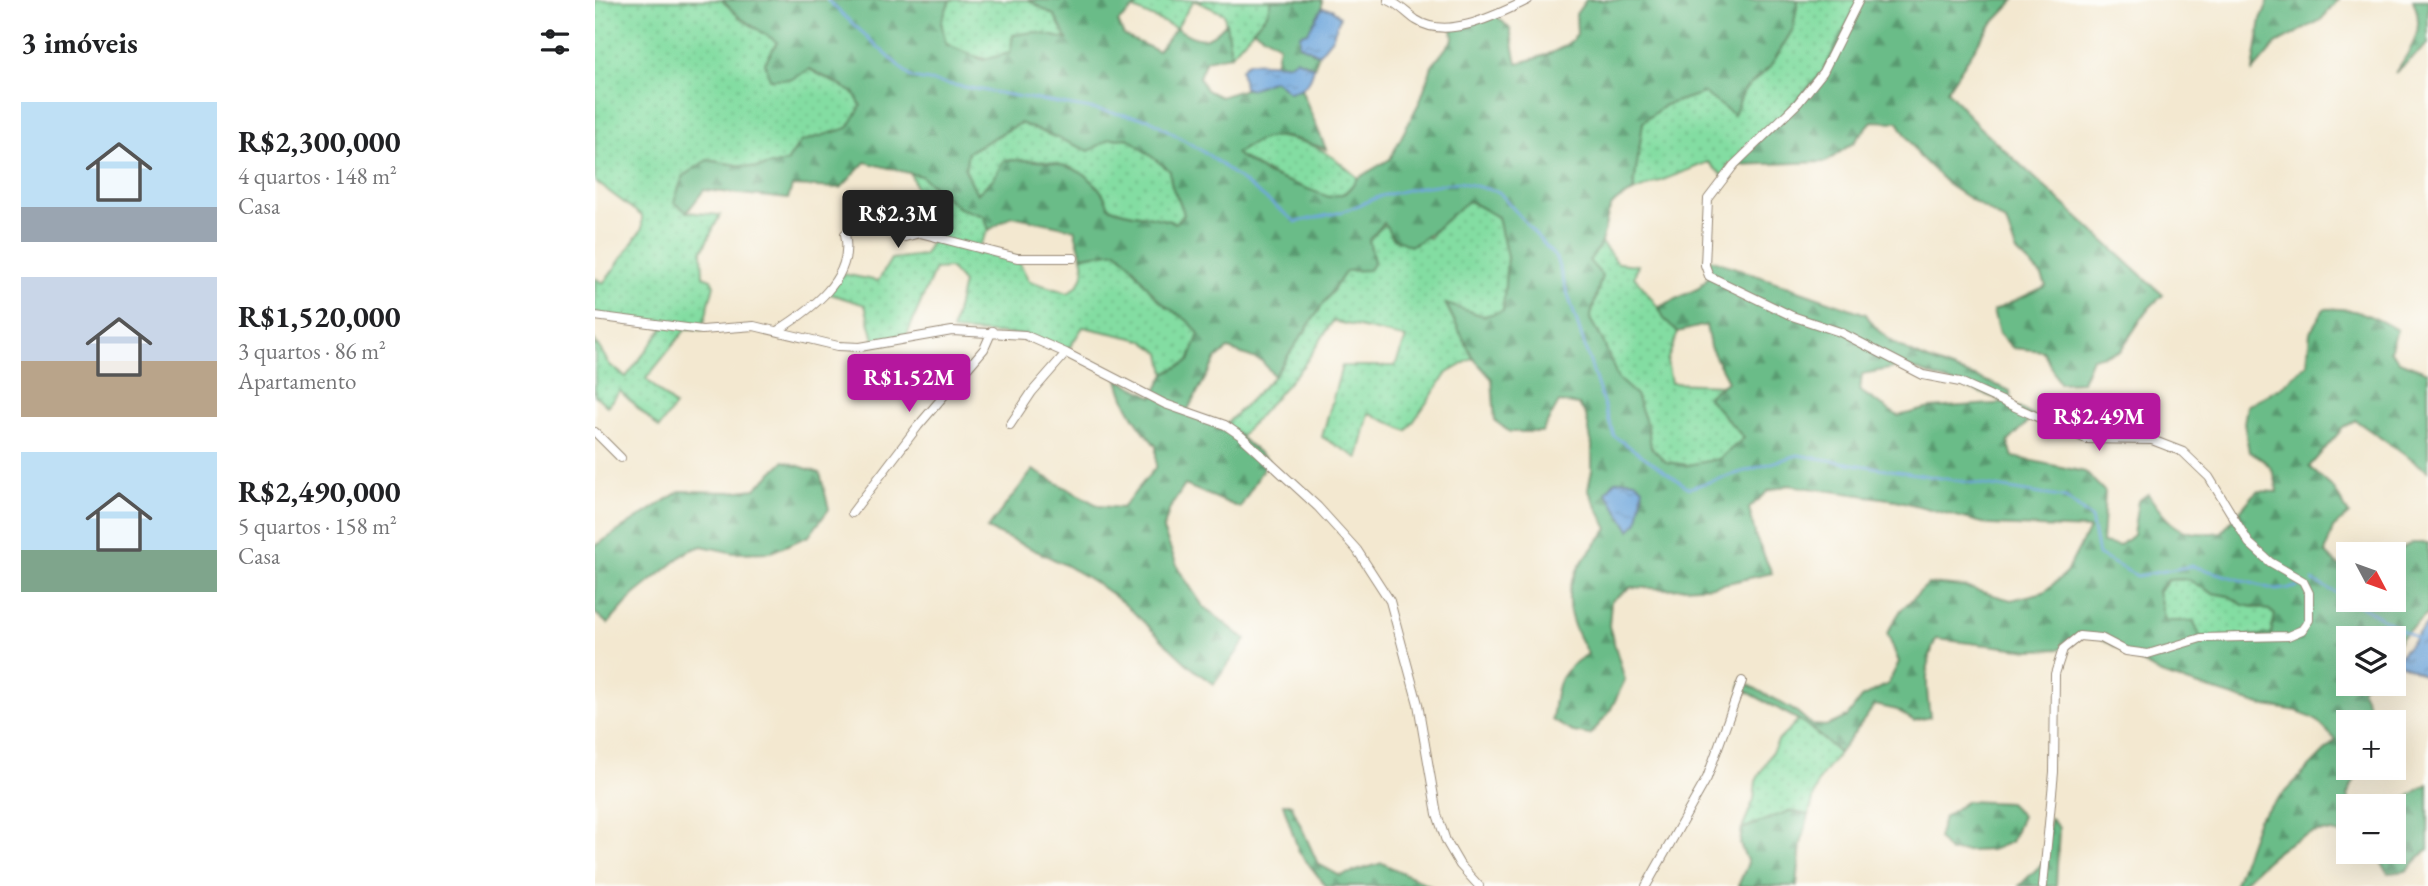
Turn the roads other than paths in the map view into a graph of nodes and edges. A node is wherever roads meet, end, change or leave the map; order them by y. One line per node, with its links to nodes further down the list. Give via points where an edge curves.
1 (1388, 0): 2 (street, via 1416,20 1452,26 1496,15)
2 (1528, 0)
3 (1859, 0): 16 (street, via 1823,72 1734,165 1708,199 1705,265 1709,276 1792,316 1840,332 1923,375 1960,382 2086,439 2152,440 2183,452 2209,477 2249,543 2303,581 2309,593 2309,620 2302,630 2288,636 2201,638 2148,654 2080,636 2063,649 2055,674 2054,772)
4 (1074, 258): 6 (street, via 1017,258 920,233 905,237 859,220 845,234 849,249 827,293)
5 (595, 316): 6 (street, via 702,330 754,326)
6 (777, 331): 7 (street, via 860,347 930,334)
7 (992, 331): 8 (street, via 1025,335); 12 (street, via 984,349)
8 (1066, 352): 9 (street); 14 (street, via 1165,404 1225,425 1318,507 1357,550 1390,601 1403,639 1446,841)
9 (1010, 425)
10 (595, 432): 11 (street)
11 (621, 458)
12 (852, 513)
13 (1742, 681): 15 (street, via 1707,778)
14 (1479, 886)
15 (1646, 886)
16 (2043, 886)

